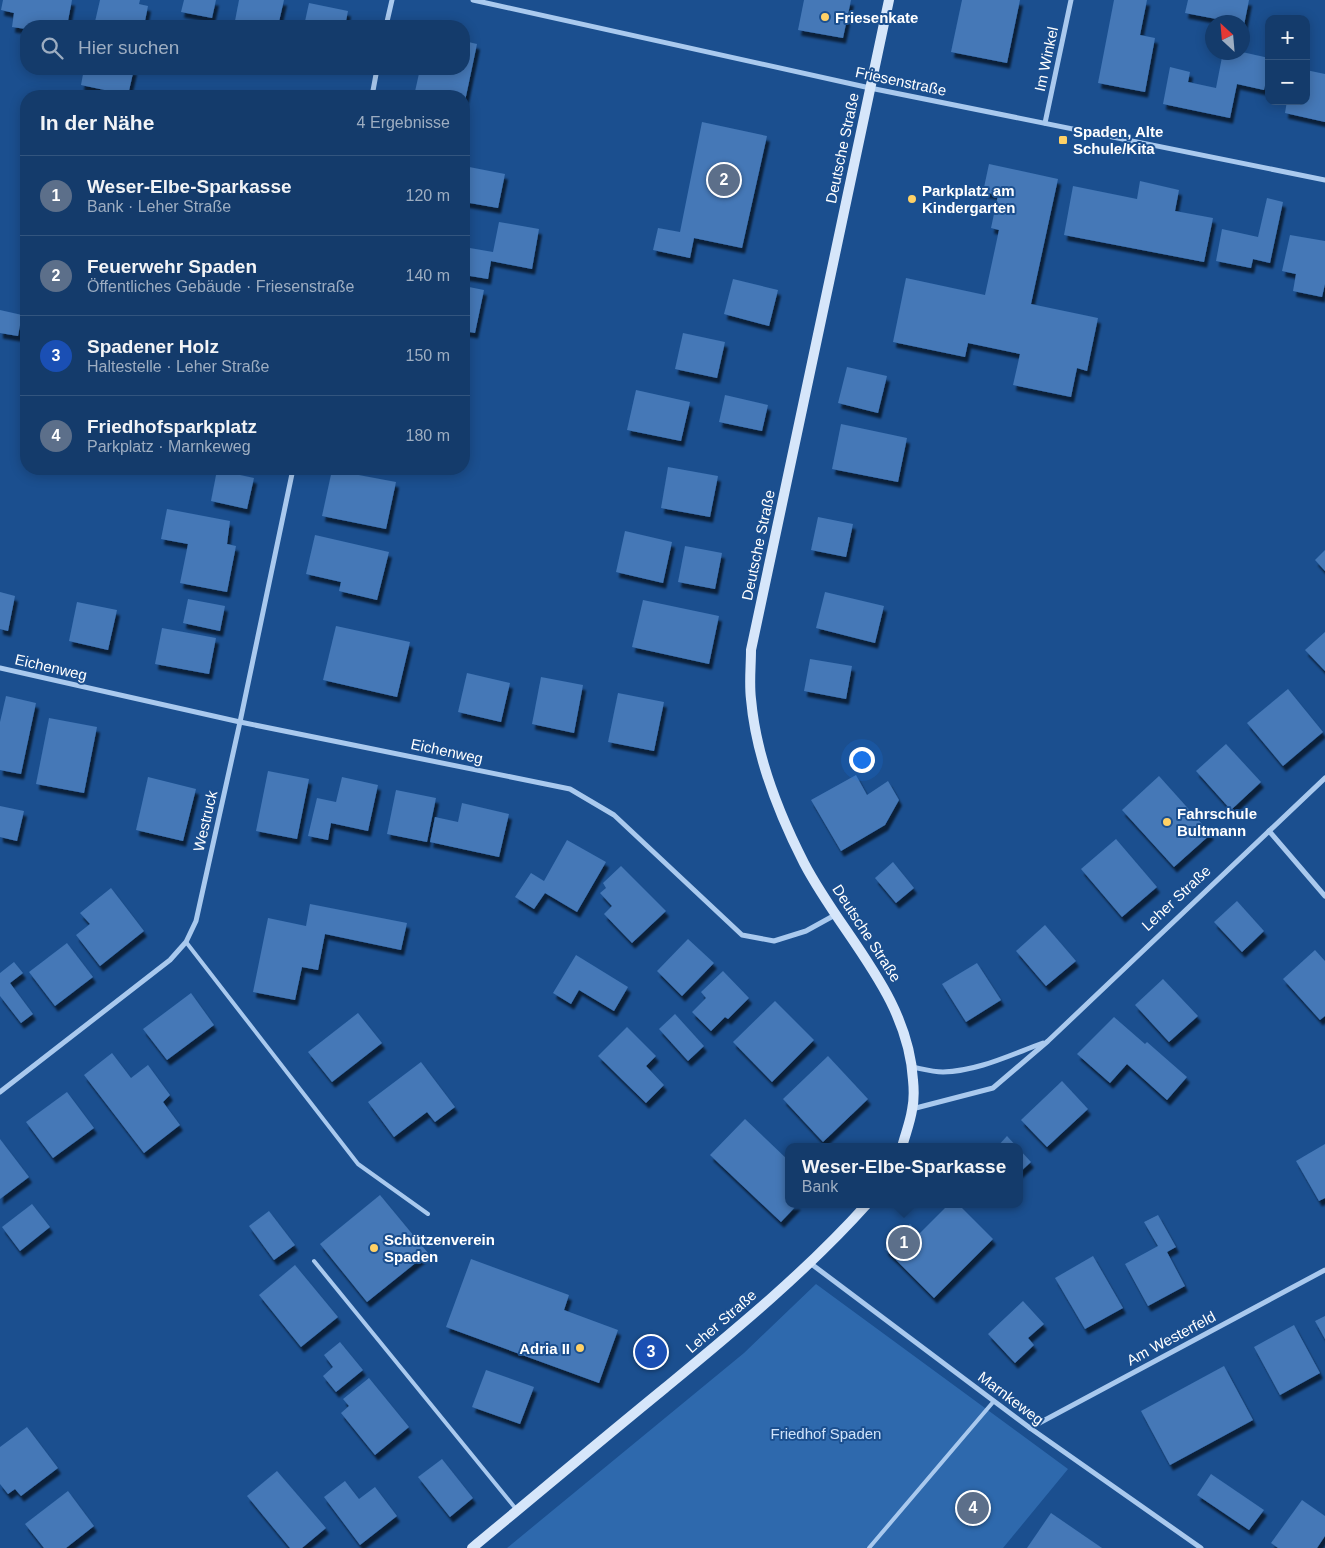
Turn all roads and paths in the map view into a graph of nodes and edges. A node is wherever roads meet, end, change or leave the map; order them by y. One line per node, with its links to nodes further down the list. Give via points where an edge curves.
1 (392, 0): 5 (street)
2 (473, 0): 7 (street, Friesenstraße)
3 (890, 0): 7 (street, Deutsche Straße)
4 (1071, 0): 9 (street, Im Winkel)
5 (387, 20)
6 (376, 75): 8 (street)
7 (870, 88): 9 (street, Friesenstraße); 17 (street, Deutsche Straße, via 751,650 751,699 760,754 779,812 805,865)
8 (373, 90)
9 (1045, 123): 10 (street, Friesenstraße)
10 (1325, 180)
11 (292, 475): 13 (street, Westruck)
12 (0, 668): 13 (street, Eichenweg)
13 (240, 722): 17 (street, Eichenweg, via 570,789 614,815 742,936 774,940 806,931); 18 (street, Westruck, via 196,921)
14 (1325, 778): 15 (street, Leher Straße)
15 (1268, 832): 16 (street); 19 (street, Leher Straße)
16 (1325, 896)
17 (836, 914): 20 (street, Deutsche Straße, via 891,1000 906,1037)
18 (186, 942): 21 (street, Westruck, via 170,960); 25 (lane, via 358,1164)
19 (1048, 1041): 20 (street, Leher Straße, via 969,1069 941,1072); 22 (street, Leher Straße, via 993,1088)
20 (912, 1067): 22 (street)
21 (0, 1092)
22 (912, 1109): 23 (street)
23 (903, 1143)
24 (864, 1208): 27 (street, Leher Straße)
25 (428, 1214)
26 (314, 1261): 31 (lane)
27 (810, 1262): 29 (street, Marnkeweg); 31 (street, Leher Straße, via 714,1348)
28 (1325, 1270): 30 (street, Am Westerfeld)
29 (994, 1401): 30 (street, Marnkeweg); 33 (lane)
30 (1030, 1428): 34 (street, Marnkeweg)
31 (517, 1510): 32 (street, Leher Straße)
32 (472, 1548)
33 (870, 1548)
34 (1201, 1548)

